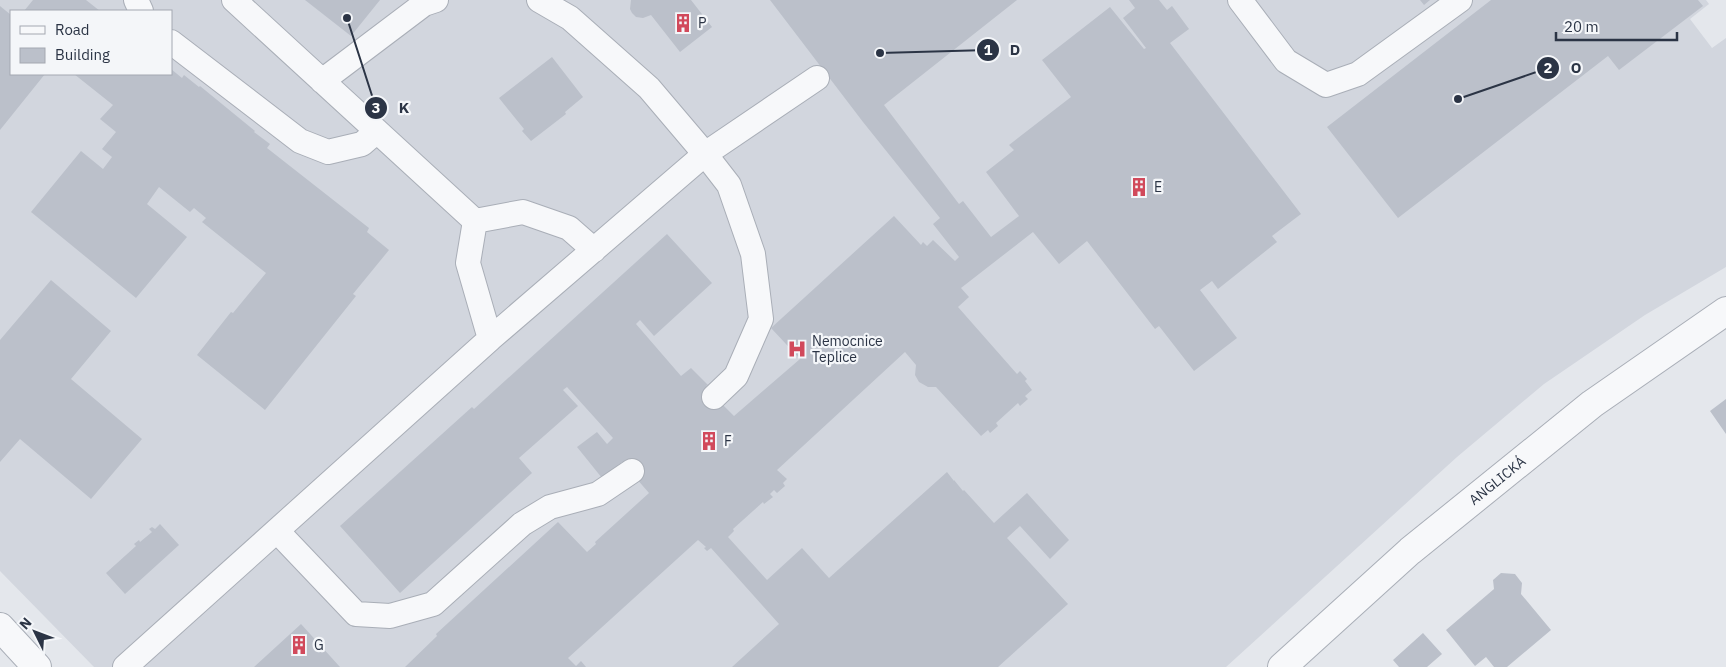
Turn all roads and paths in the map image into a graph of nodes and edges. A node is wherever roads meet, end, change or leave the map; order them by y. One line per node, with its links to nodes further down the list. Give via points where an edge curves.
1 (234, 0): 8 (lane)
2 (436, 0): 8 (lane, via 424,4)
3 (538, 0): 10 (lane, via 570,18 649,88)
4 (1240, 0): 5 (lane, via 1286,61 1326,85 1358,74)
5 (1460, 0)
6 (172, 43): 9 (lane, via 300,141 328,152 362,144)
7 (817, 78): 10 (lane)
8 (322, 81): 9 (lane)
9 (377, 131): 11 (lane)
10 (706, 154): 12 (lane); 15 (lane, via 729,185 750,246 761,319 736,376)
11 (475, 221): 12 (lane, via 523,212 569,228); 14 (lane, via 468,262)
12 (594, 250): 14 (lane)
13 (1726, 311): 21 (street, ANGLICKÁ, via 1576,416 1410,551)
14 (490, 339): 17 (lane)
15 (714, 397)
16 (632, 471): 17 (lane, via 598,494 550,507 522,524 433,604 390,616 356,614)
17 (277, 531): 20 (lane)
18 (0, 627): 19 (street)
19 (36, 667)
20 (125, 667)
21 (1282, 667)

